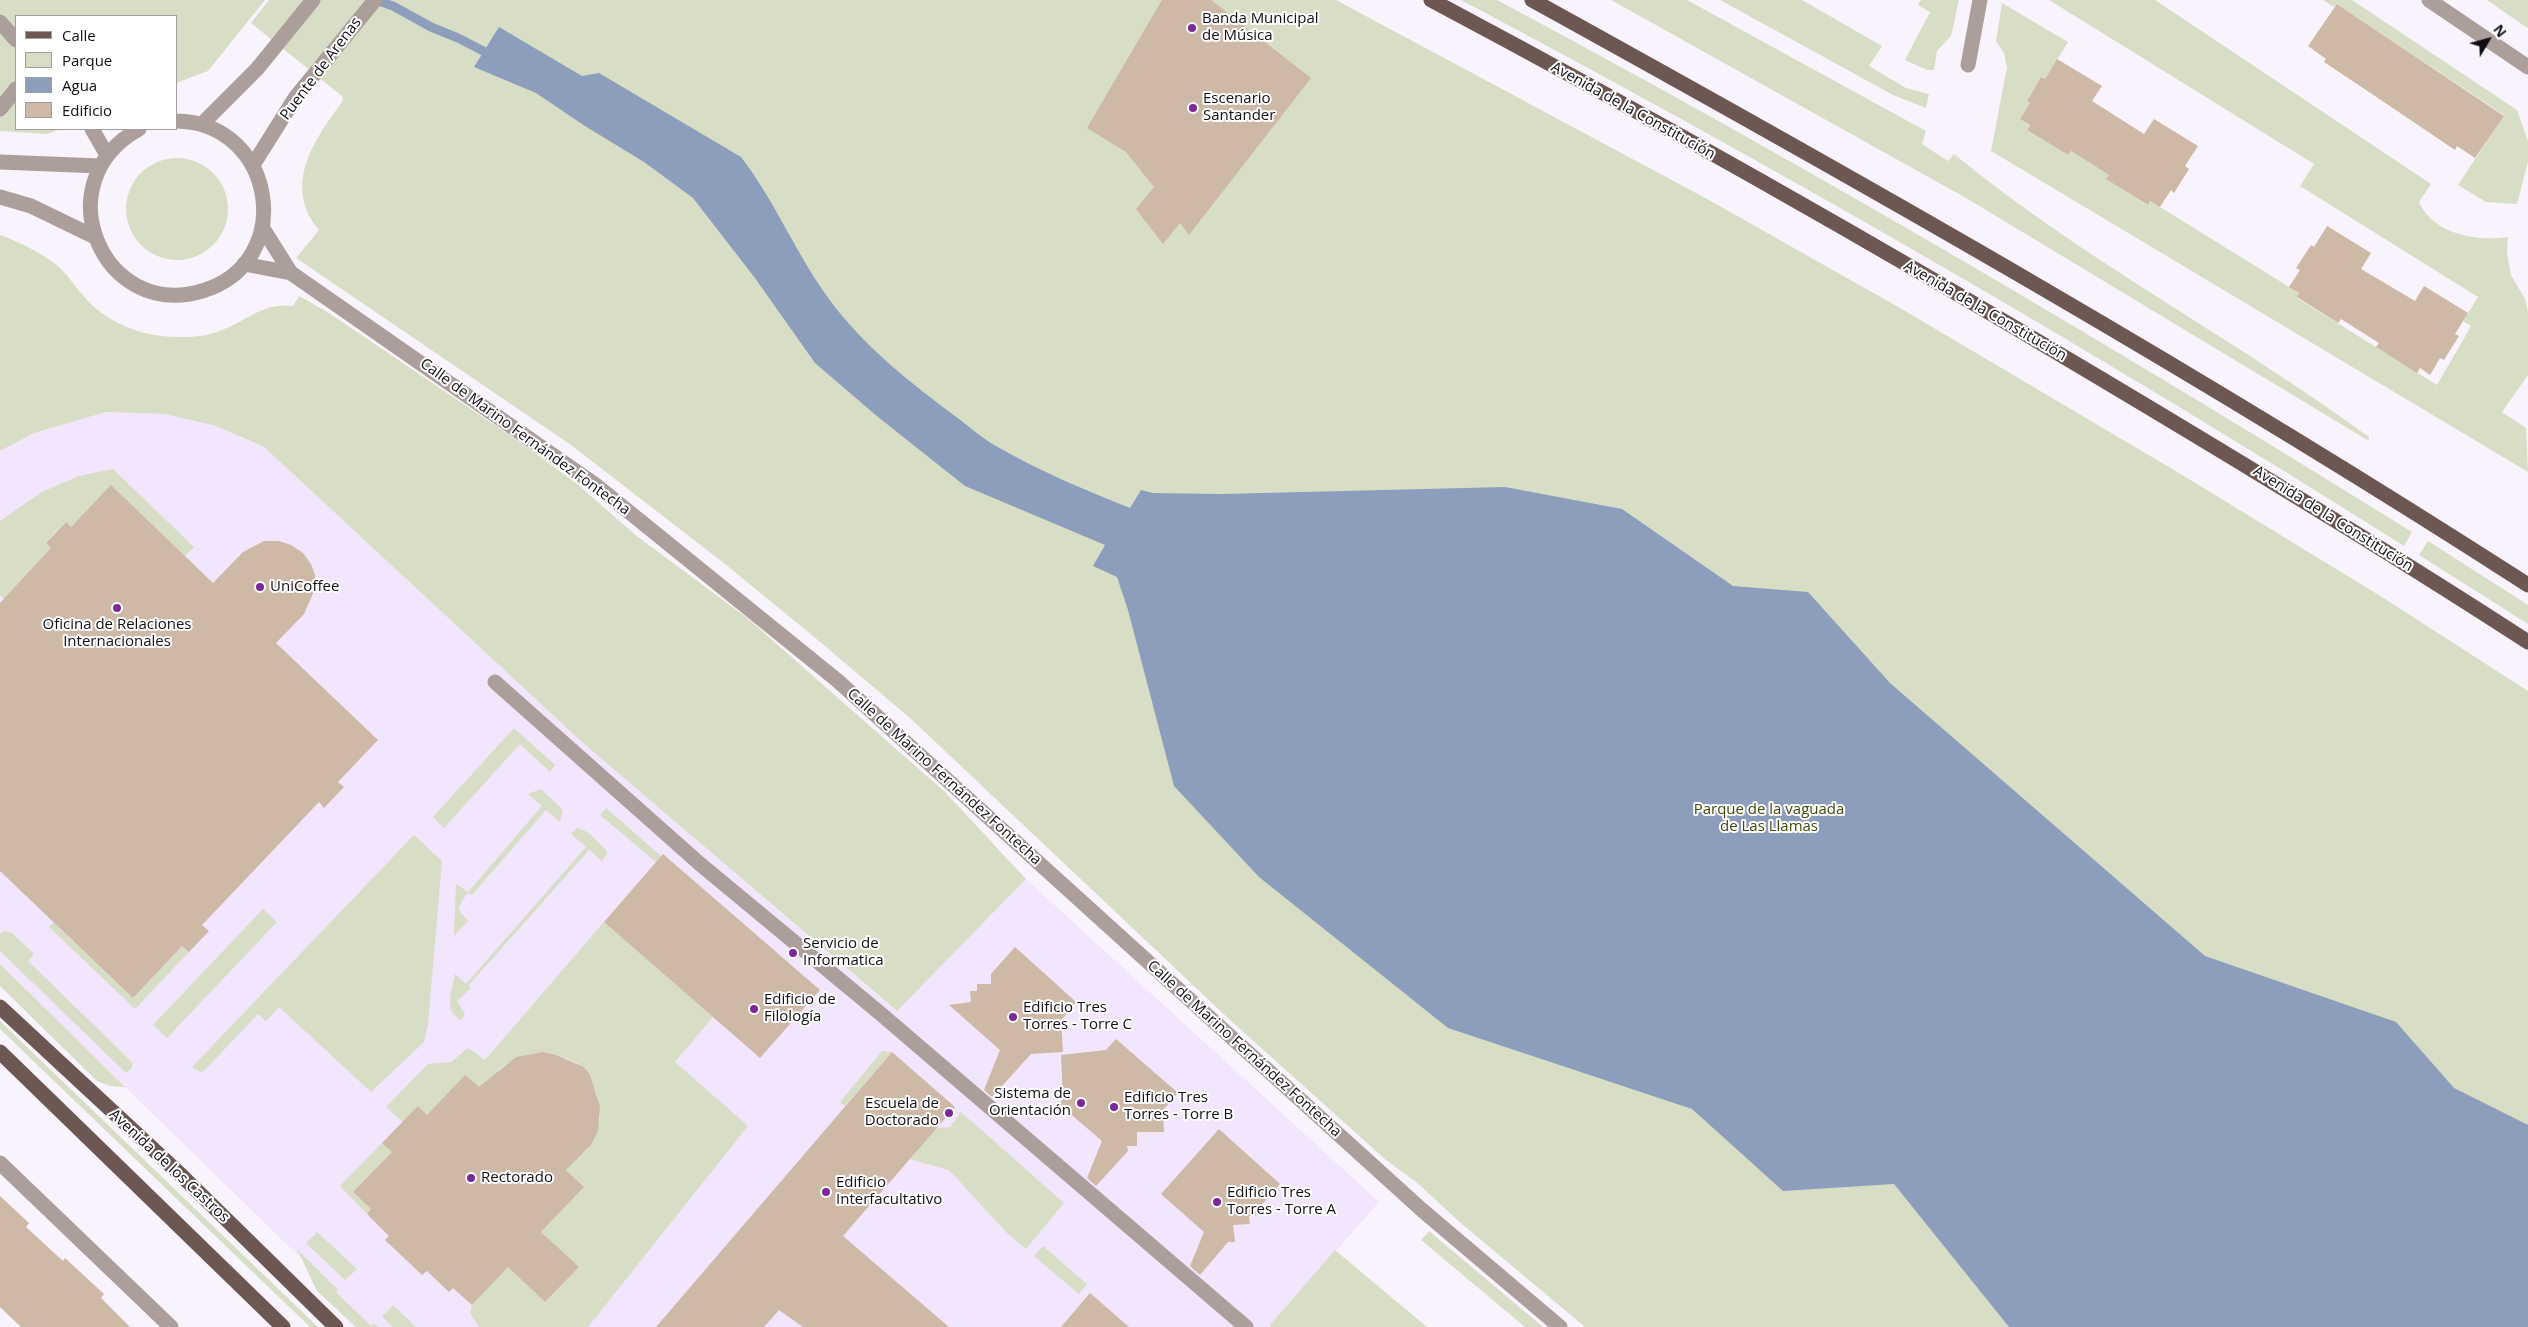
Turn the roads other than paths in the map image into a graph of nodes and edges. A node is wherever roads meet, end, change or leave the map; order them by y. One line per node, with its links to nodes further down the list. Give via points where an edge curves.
1 (313, 0): 14 (street, via 257,69)
2 (375, 0): 19 (street, Puente de Arenas, via 295,98)
3 (1431, 0): 26 (main road, Avenida de la Constitución, via 1696,145 2012,326 2249,467)
4 (1532, 0): 25 (main road, via 2036,284 2273,426)
5 (1980, 0): 9 (street)
6 (2429, 0): 10 (street)
7 (0, 22): 8 (street)
8 (15, 39)
9 (1968, 65)
10 (2528, 67)
11 (15, 90): 12 (street)
12 (0, 109)
13 (178, 121): 14 (street)
14 (202, 124): 19 (street, via 232,140)
15 (92, 130): 17 (street)
16 (137, 130): 17 (street)
17 (103, 161): 18 (street); 22 (street, via 91,194 91,223)
18 (0, 162)
19 (253, 165): 21 (street, via 264,195)
20 (0, 197): 22 (street, via 31,206)
21 (262, 227): 23 (street); 24 (street, Calle de Marino Fernández Fontecha)
22 (95, 237): 23 (street, via 112,266 124,277 153,292 186,295 203,291 232,276)
23 (244, 264): 24 (street, Calle de Marino Fernández Fontecha)
24 (291, 273): 35 (street, Calle de Marino Fernández Fontecha, via 597,486 838,681 1422,1210)
25 (2528, 585)
26 (2528, 642)
27 (495, 682): 34 (street, via 700,864 882,1014)
28 (0, 1007): 33 (main road, Avenida de los Castros, via 181,1175)
29 (0, 1052): 32 (main road)
30 (0, 1164): 31 (street)
31 (171, 1327)
32 (283, 1327)
33 (336, 1327)
34 (1246, 1327)
35 (1560, 1327)

